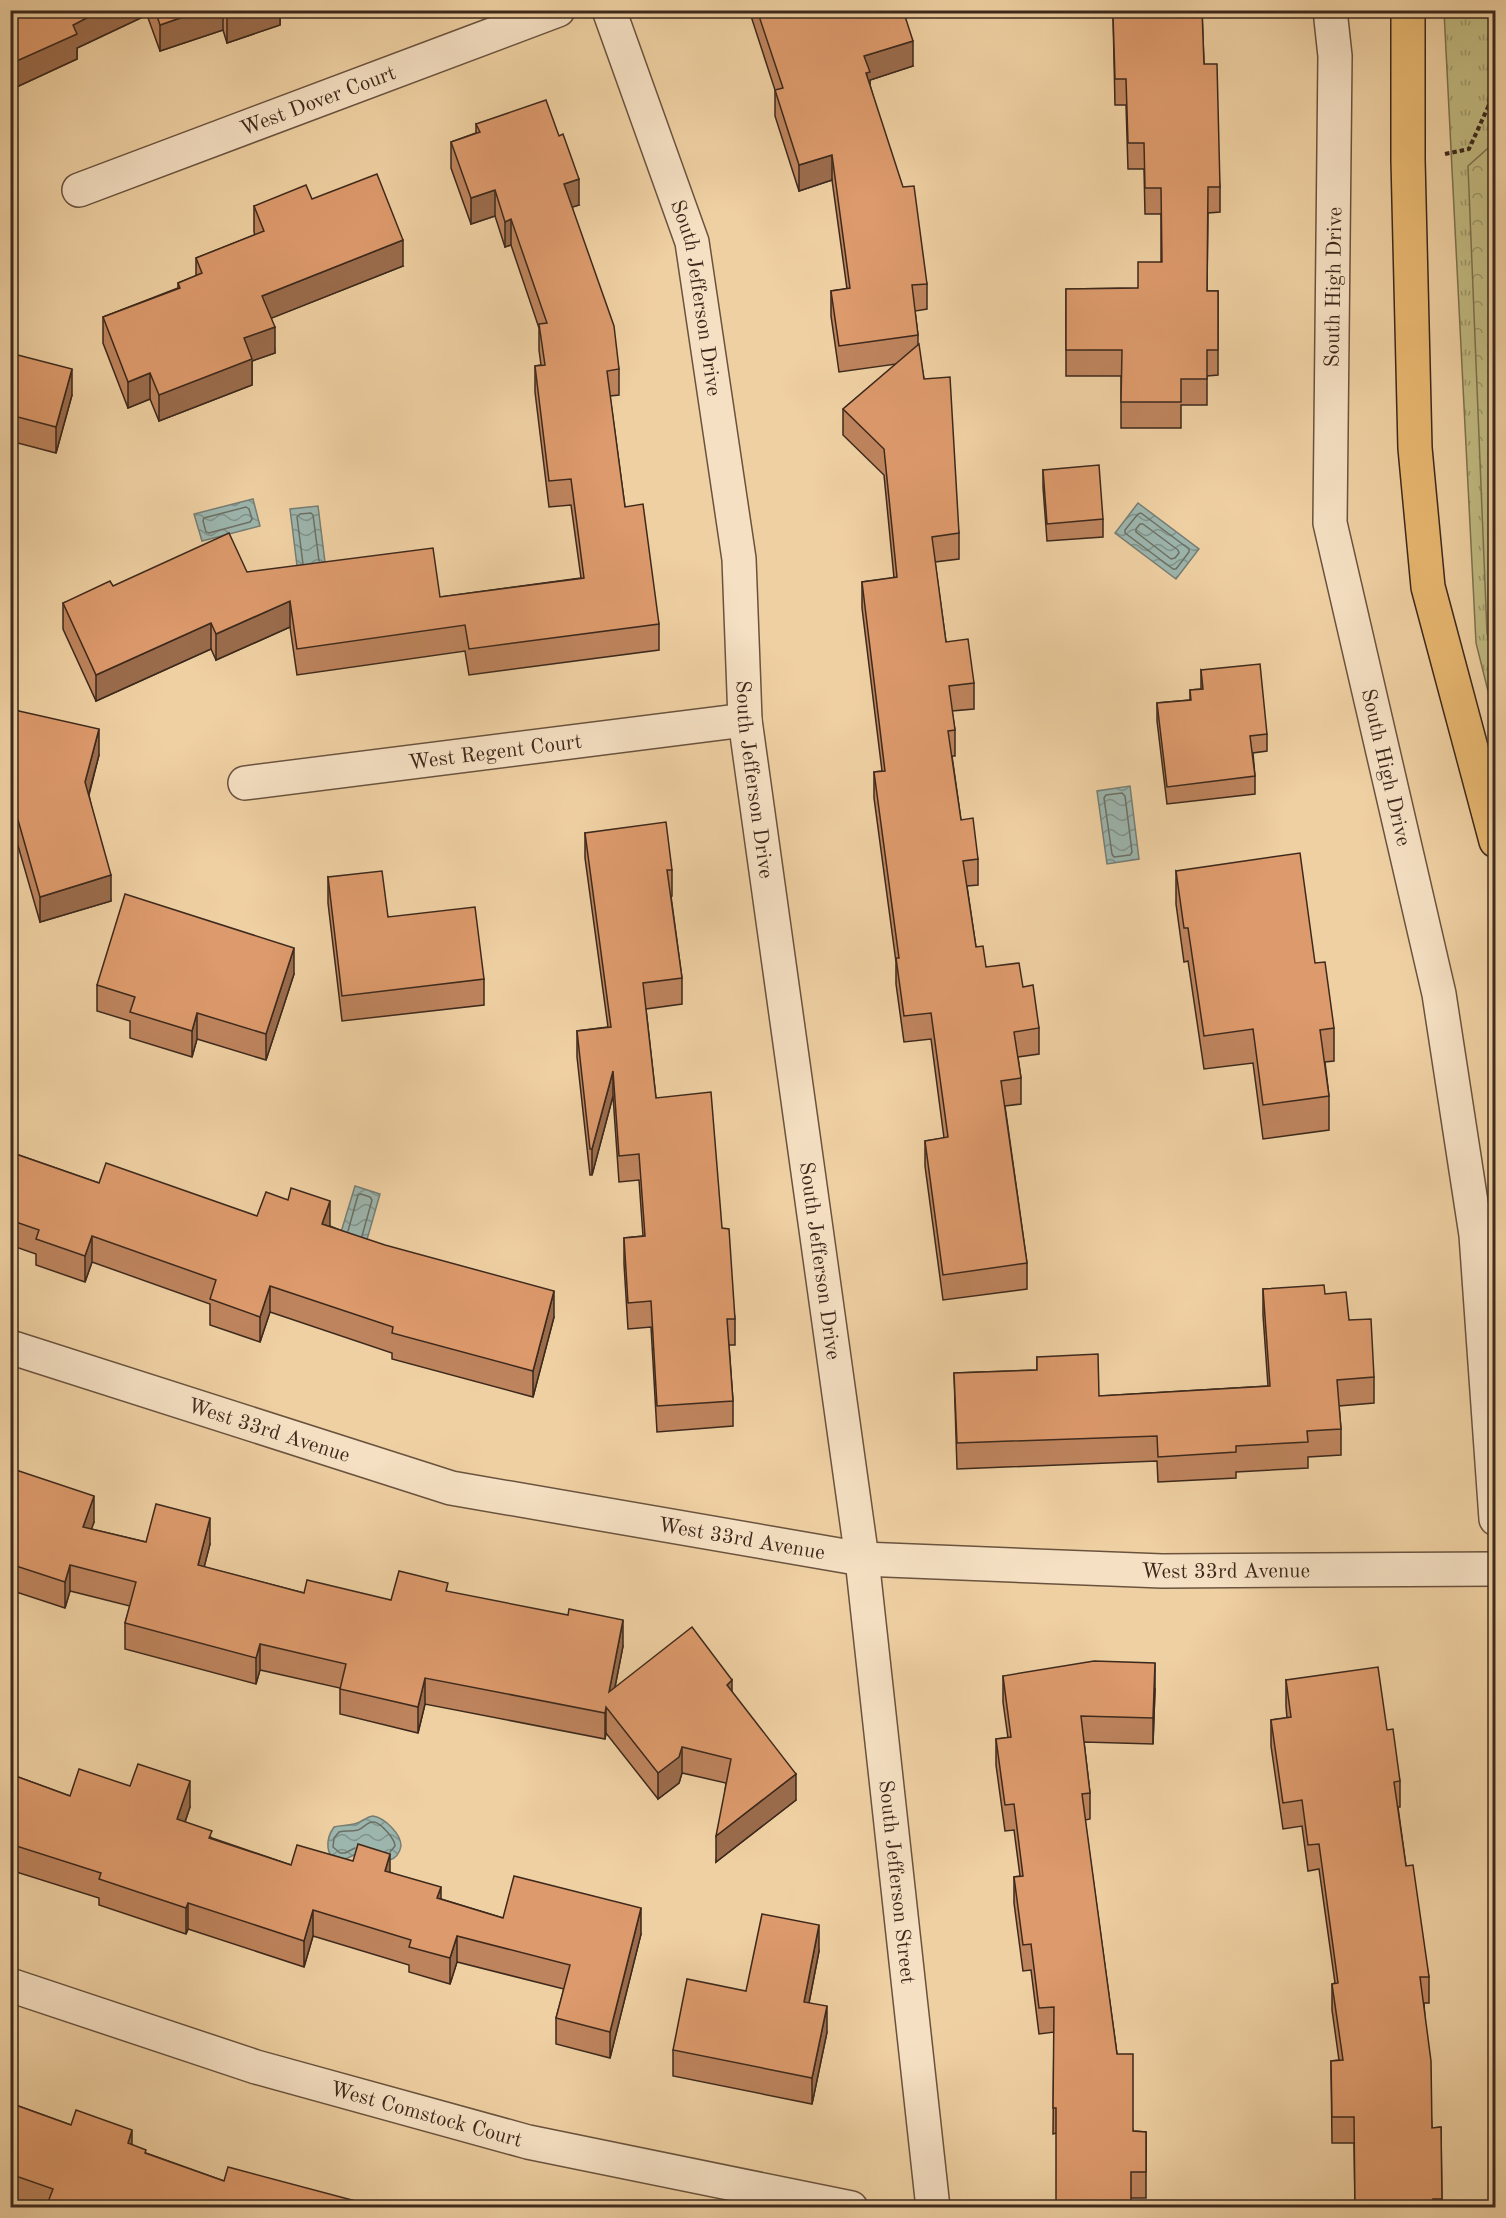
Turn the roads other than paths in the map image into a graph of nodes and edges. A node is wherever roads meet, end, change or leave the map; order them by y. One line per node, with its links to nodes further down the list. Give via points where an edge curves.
1 (558, 10): 5 (street, West Dover Court)
2 (609, 10): 6 (street, South Jefferson Drive, via 692,242 739,559)
3 (1330, 10): 10 (street, South High Drive, via 1335,56 1330,523 1439,994 1476,1235)
4 (1408, 10): 8 (main road, via 1415,448 1428,587)
5 (79, 190)
6 (745, 720): 7 (street, West Regent Court); 11 (street, South Jefferson Drive)
7 (246, 783)
8 (1496, 841)
9 (10, 1347): 11 (street, West 33rd Avenue, via 451,1488)
10 (1496, 1519)
11 (862, 1558): 12 (street, West 33rd Avenue, via 1162,1571); 15 (street, South Jefferson Street)
12 (1496, 1569)
13 (10, 1985): 14 (street, West Comstock Court, via 256,2067 528,2142)
14 (851, 2208)
15 (933, 2208)

